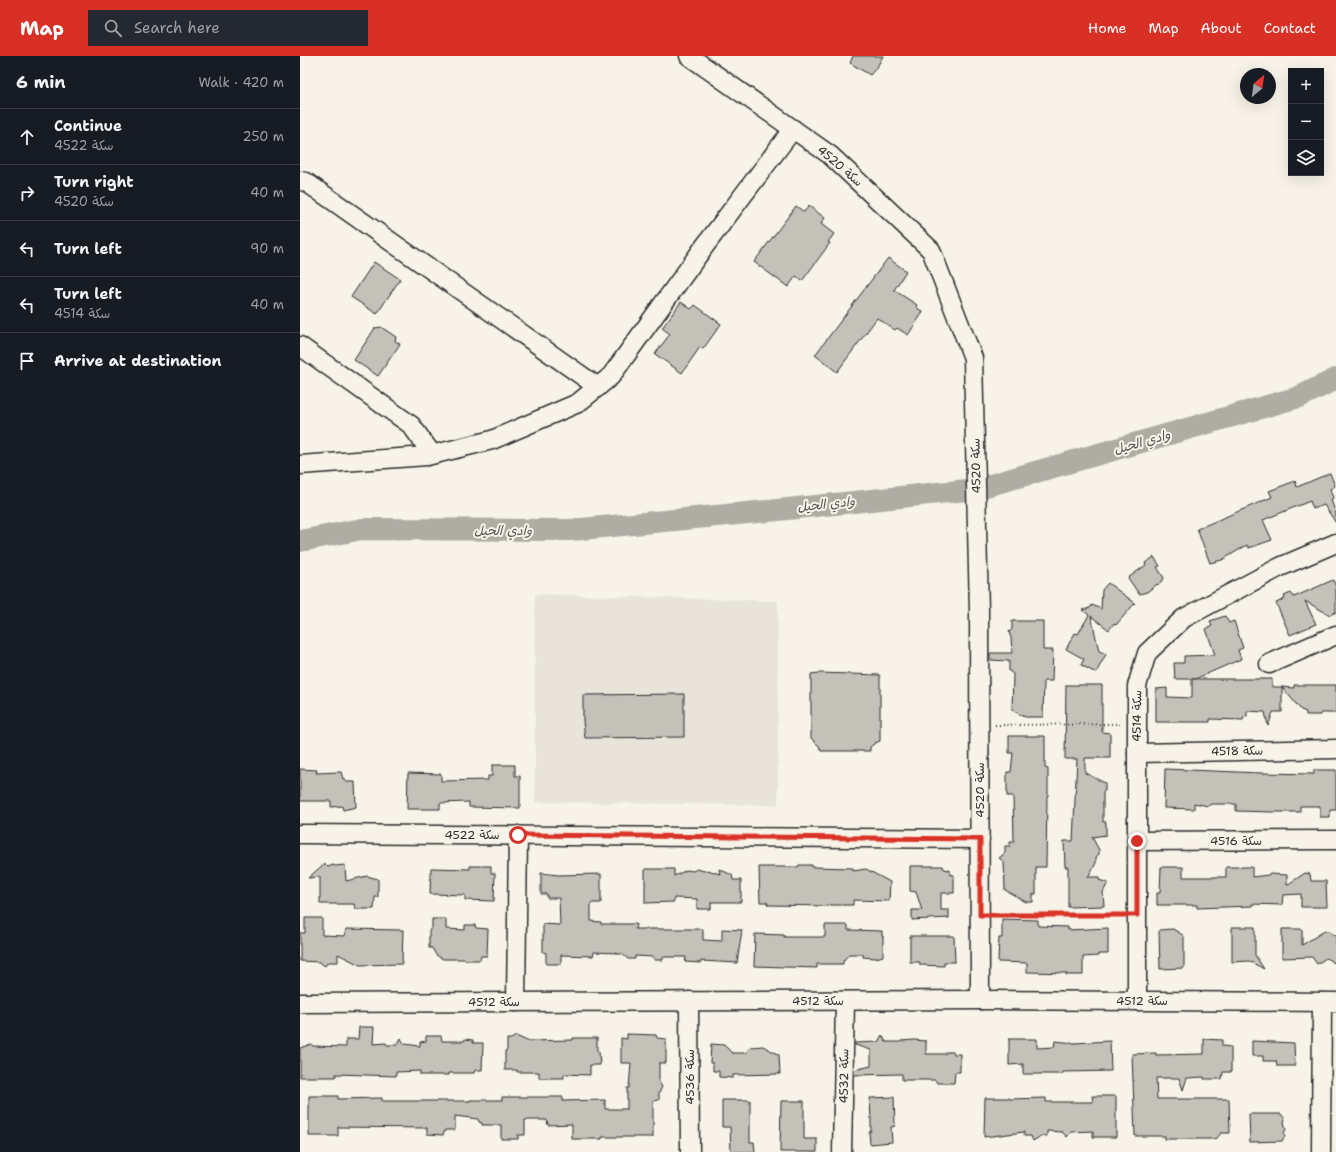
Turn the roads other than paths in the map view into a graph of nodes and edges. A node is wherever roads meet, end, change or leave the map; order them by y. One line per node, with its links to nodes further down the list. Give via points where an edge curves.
1 (689, 56): 2 (street, سكة 4520)
2 (793, 129): 5 (street, via 611,376); 15 (street, سكة 4520, via 830,155 932,250 973,358 979,611)
3 (300, 181): 5 (street, via 306,182)
4 (300, 346): 6 (street, via 411,424)
5 (598, 387): 6 (street, via 578,403 492,440)
6 (432, 454): 7 (street)
7 (300, 465)
8 (1336, 543): 12 (street, سكة 4514, via 1280,567 1184,618 1147,653 1137,686)
9 (1336, 635): 10 (street)
10 (1269, 664)
11 (1336, 749): 12 (street, سكة 4518)
12 (1137, 753): 17 (street, سكة 4514)
13 (300, 834): 14 (street, سكة 4522)
14 (518, 835): 15 (street, سكة 4522); 21 (street)
15 (980, 839): 18 (street, سكة 4520)
16 (1336, 840): 17 (street, سكة 4516)
17 (1137, 841): 20 (street, سكة 4514)
18 (980, 1000): 19 (street, سكة 4512); 20 (street, سكة 4512)
19 (845, 1001): 22 (street, سكة 4512); 26 (street, سكة 4532)
20 (1136, 1001): 23 (street, سكة 4512)
21 (516, 1002): 22 (street, سكة 4512); 24 (street, سكة 4512)
22 (690, 1002): 25 (street, سكة 4536)
23 (1329, 1002): 27 (street)
24 (300, 1004)
25 (690, 1152)
26 (842, 1152)
27 (1321, 1152)

